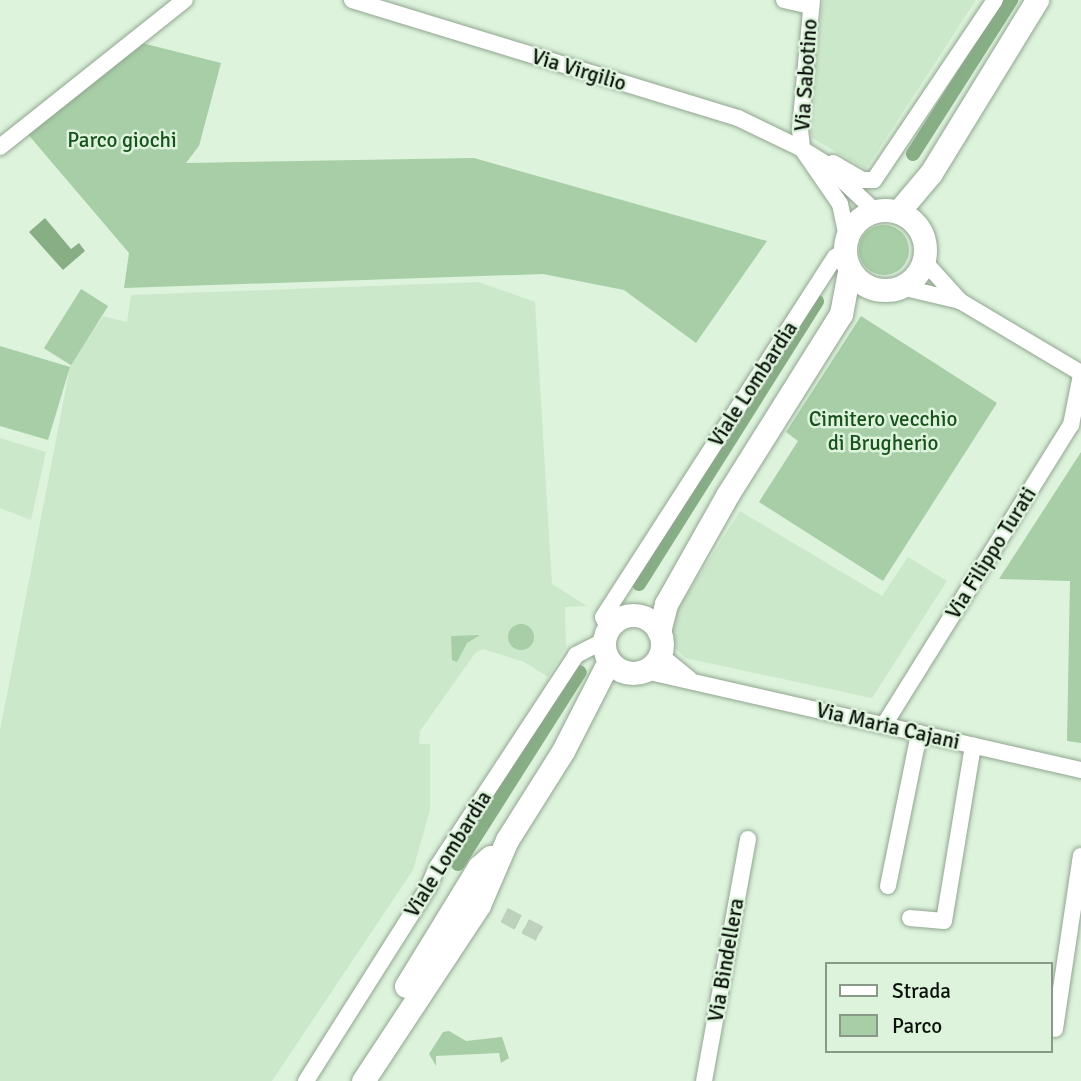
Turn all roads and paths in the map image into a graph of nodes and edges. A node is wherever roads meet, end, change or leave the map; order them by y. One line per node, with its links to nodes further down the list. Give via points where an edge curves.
1 (352, 0): 7 (street, Via Virgilio)
2 (784, 0): 6 (street)
3 (995, 0): 9 (street, via 874,180 862,180)
4 (1037, 0): 10 (main road)
5 (182, 2): 8 (street)
6 (811, 3): 9 (street, Via Sabotino)
7 (403, 8): 9 (street, Via Virgilio, via 738,118)
8 (0, 147)
9 (802, 149): 11 (street, Via Virgilio); 13 (street, Via Virgilio, via 840,204)
10 (931, 173): 11 (main road); 12 (main road)
11 (887, 212): 12 (main road, via 907,217); 13 (main road, via 863,216)
12 (920, 232): 14 (main road)
13 (847, 253): 15 (main road, via 857,280); 17 (main road, Viale Lombardia); 22 (street, Viale Lombardia, via 835,257 603,617)
14 (924, 261): 15 (main road, via 915,276); 16 (street)
15 (891, 288): 16 (street); 17 (main road, Viale Lombardia, via 866,296)
16 (960, 301): 18 (street)
17 (841, 314): 19 (main road, Viale Lombardia)
18 (1081, 374): 23 (street, Via Filippo Turati, via 1071,425)
19 (728, 494): 20 (main road, Viale Lombardia); 21 (main road, Viale Lombardia, via 666,604)
20 (639, 615): 21 (main road); 22 (main road, via 622,617)
21 (659, 632): 22 (main road, Viale Lombardia, via 662,643)
22 (625, 655): 23 (street, Via Maria Cajani, via 695,682); 28 (main road, Viale Lombardia); 33 (street, Viale Lombardia, via 576,655 437,867)
23 (884, 725): 24 (street, Via Maria Cajani)
24 (919, 733): 25 (street, Via Maria Cajani); 30 (street)
25 (973, 746): 26 (street, Via Maria Cajani); 31 (street, via 944,921)
26 (1081, 770)
27 (748, 839): 36 (street, Via Bindellera)
28 (507, 840): 34 (main road, Viale Lombardia, via 479,867); 35 (main road, Viale Lombardia, via 479,905)
29 (1081, 856): 32 (street)
30 (888, 886)
31 (910, 918)
32 (1055, 1029)
33 (306, 1081)
34 (348, 1081)
35 (363, 1081)
36 (704, 1081)

